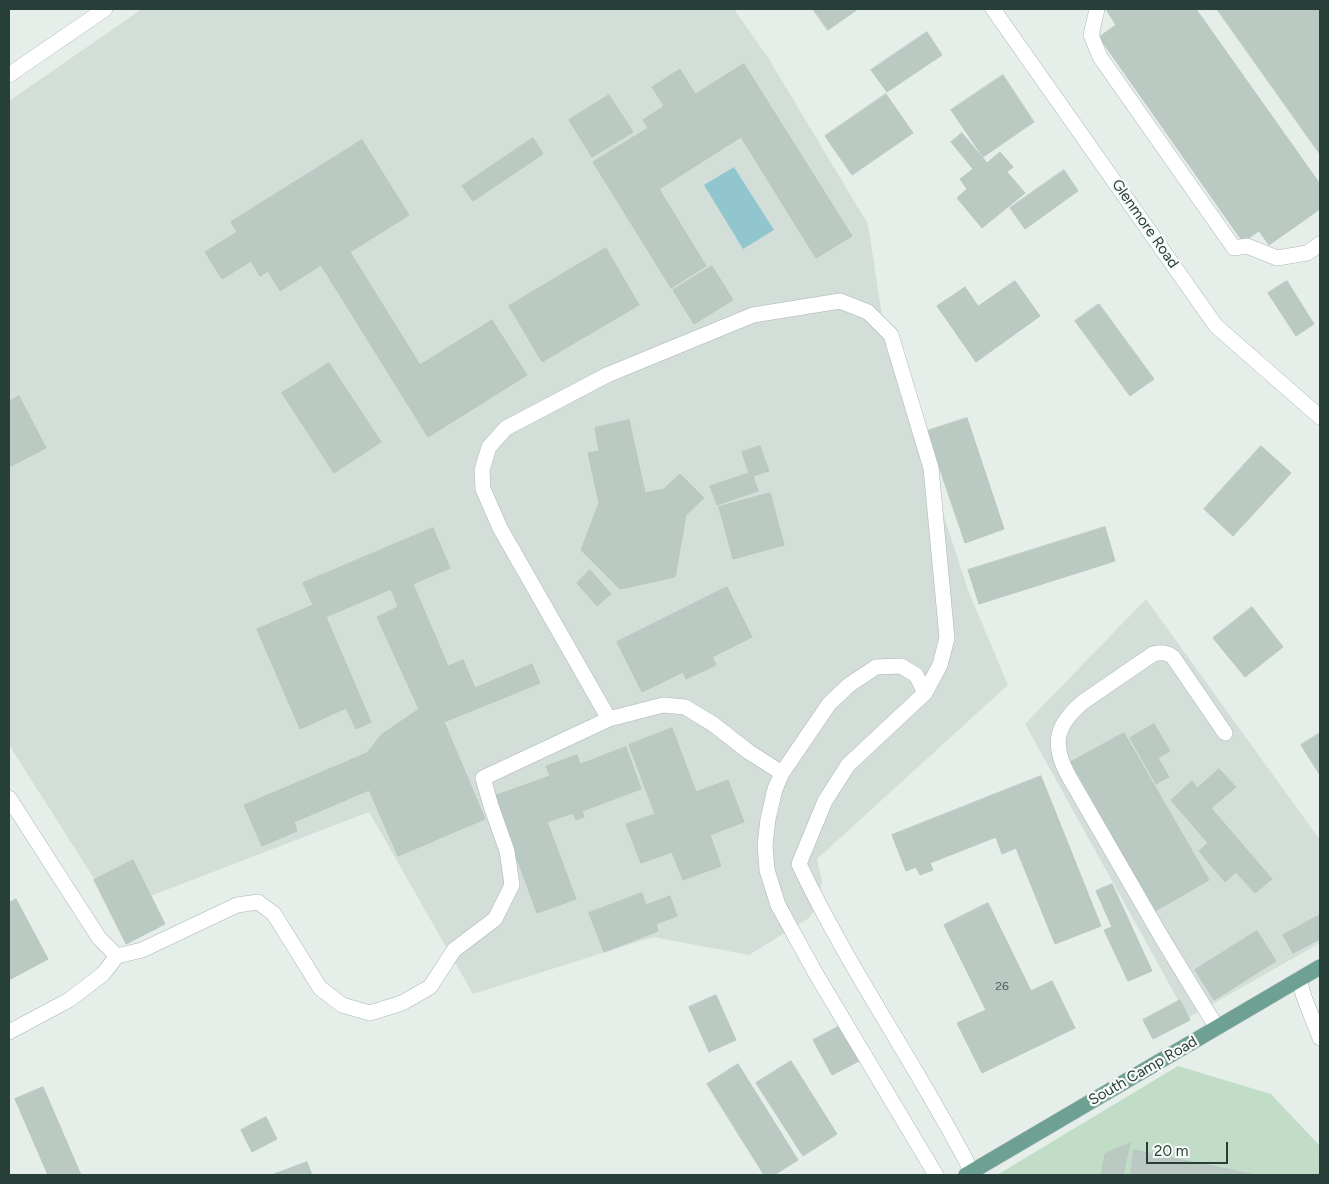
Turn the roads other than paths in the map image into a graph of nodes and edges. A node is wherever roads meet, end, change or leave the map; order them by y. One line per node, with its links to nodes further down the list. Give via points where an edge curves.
1 (105, 9): 4 (street)
2 (993, 9): 6 (street, Glenmore Road, via 1216,326)
3 (1097, 9): 5 (street, via 1091,35 1100,57 1234,248 1247,246 1278,258 1307,253)
4 (9, 75)
5 (1320, 244)
6 (1320, 417)
7 (925, 693): 8 (street, via 940,664 947,638 931,468 891,335 868,312 840,301 753,315 607,375 506,428 489,448 482,470 484,489 500,528); 10 (street, via 916,675 901,666 876,668 849,685 829,704); 18 (street, via 848,765 824,801 798,864 818,905 951,1131)
8 (609, 719): 10 (street, via 664,705 685,707); 12 (street, via 483,778 507,851 512,885 495,919 454,950 430,987 402,1003 370,1013 342,1005 320,988 274,914 258,902 238,905 142,950)
9 (1225, 733): 15 (street, via 1174,657 1161,652 1153,654 1072,710 1061,725 1058,741 1064,768)
10 (782, 772): 19 (street, via 775,789 765,845 767,870 778,904)
11 (9, 798): 12 (street, via 99,938)
12 (117, 956): 16 (street, via 103,974 69,1000)
13 (1320, 967): 14 (main road, South Camp Road)
14 (1300, 979): 15 (main road, South Camp Road); 17 (street)
15 (1217, 1028): 18 (main road, South Camp Road)
16 (9, 1032)
17 (1320, 1038)
18 (969, 1174)
19 (936, 1175)

